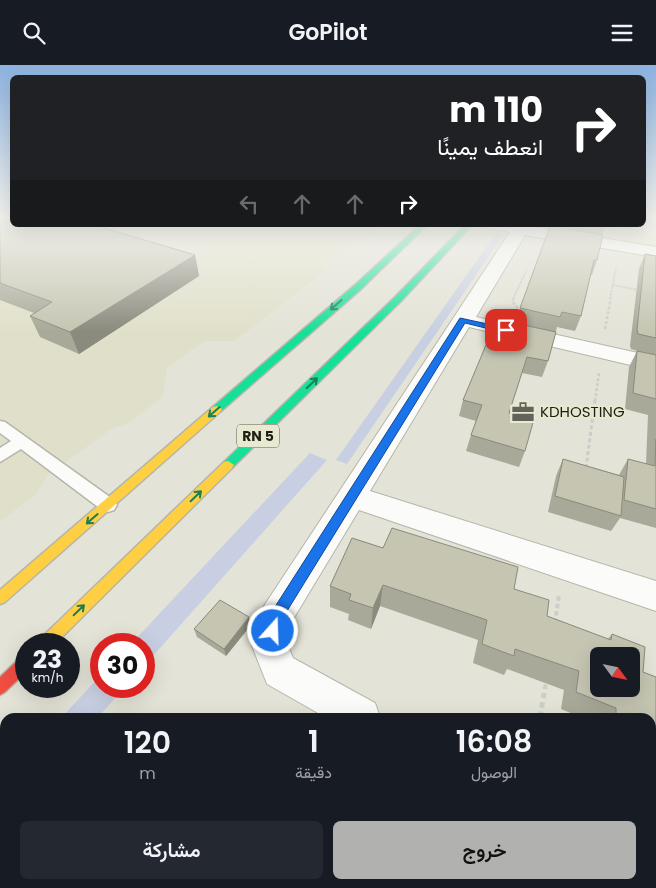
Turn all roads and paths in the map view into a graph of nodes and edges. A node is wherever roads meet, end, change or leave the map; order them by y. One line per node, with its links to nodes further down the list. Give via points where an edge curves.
1 (393, 254): 6 (highway)
2 (441, 254): 8 (highway, RN 5)
3 (504, 254): 9 (street)
4 (541, 254): 10 (path, via 538,262 530,261 512,301 518,307)
5 (613, 285): 7 (path)
6 (358, 287): 8 (highway); 16 (highway, one-way to 16)
7 (647, 292)
8 (399, 298): 20 (highway, RN 5, one-way to 8)
9 (462, 320): 10 (street); 15 (street)
10 (506, 330): 11 (street)
11 (656, 364)
12 (0, 426): 13 (lane)
13 (21, 442): 14 (lane); 16 (lane)
14 (0, 456)
15 (351, 496): 17 (street); 25 (street, via 276,617 270,646 280,671)
16 (108, 505): 19 (highway, one-way to 19)
17 (564, 567): 18 (street); 21 (path)
18 (656, 596)
19 (0, 599)
20 (55, 633)
21 (553, 633)
22 (15, 672): 24 (highway)
23 (546, 680): 26 (path)
24 (0, 687)
25 (354, 713)
26 (541, 713)

